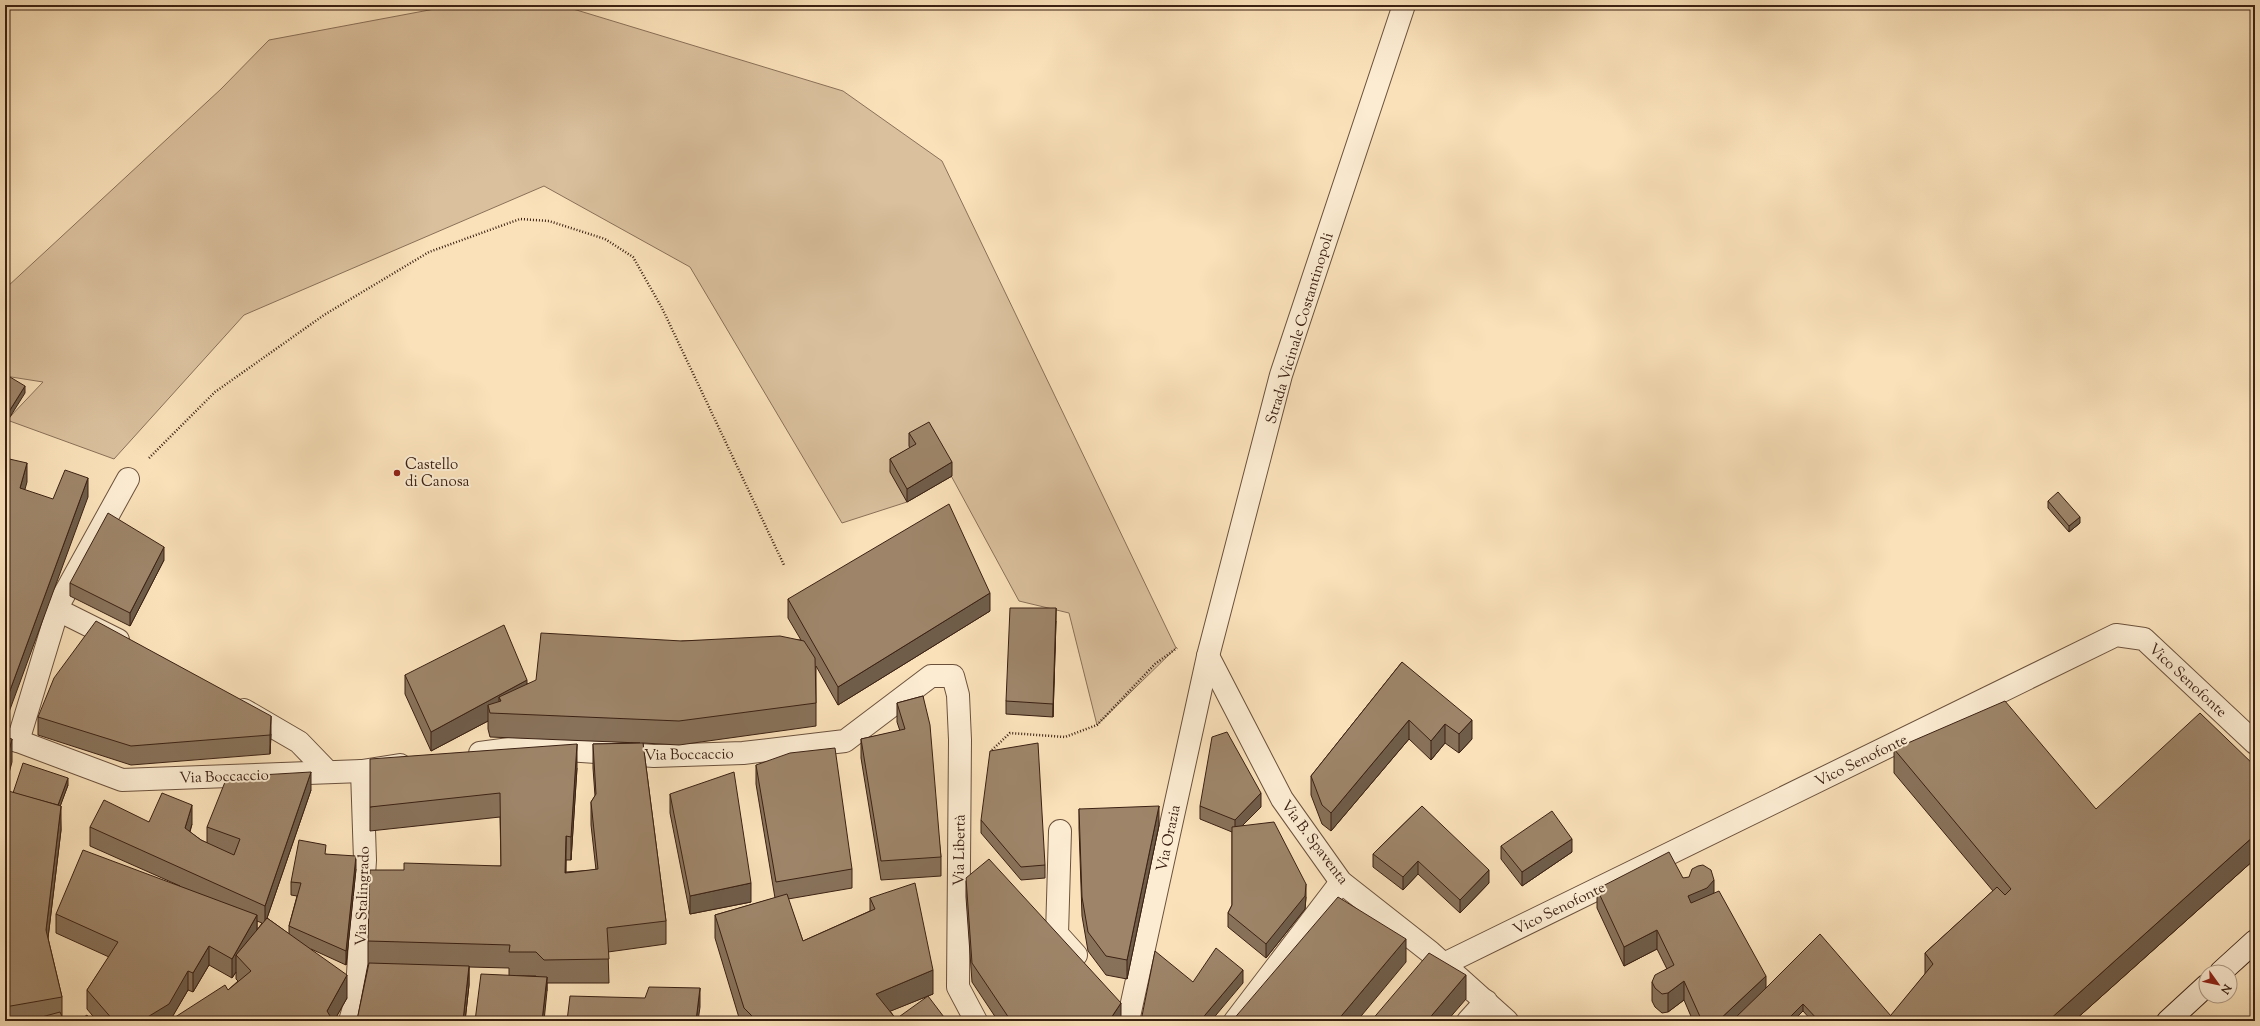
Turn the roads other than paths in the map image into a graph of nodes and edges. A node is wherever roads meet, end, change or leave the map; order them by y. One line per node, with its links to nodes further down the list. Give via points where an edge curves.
1 (1404, 5): 5 (street, Strada Vicinale Costantinopoli, via 1281,375)
2 (128, 479): 3 (street, via 60,602)
3 (58, 610): 4 (street); 8 (street)
4 (136, 648)
5 (1208, 656): 15 (street, Via B. Spaventa, via 1282,799); 24 (street, Via Orazia)
6 (953, 676): 10 (street, Via Boccaccio, via 931,676 845,740 743,753 654,756 524,747); 26 (street, Via Libertà, via 958,695 960,740 958,988)
7 (224, 699): 13 (street, via 299,742)
8 (12, 740): 13 (street, Via Boccaccio, via 122,780)
9 (2255, 744): 17 (street, Vico Senofonte, via 2144,639 2116,635)
10 (462, 756)
11 (423, 762): 12 (street, Via Boccaccio)
12 (362, 770): 13 (street, Via Boccaccio); 25 (street, Via Stalingrado, via 365,860 358,974)
13 (328, 772)
14 (1060, 831): 19 (street, via 1057,934)
15 (1341, 882): 17 (street, Via B. Spaventa); 27 (street)
16 (2255, 941): 18 (street)
17 (1437, 958): 20 (street); 23 (street, Via B. Spaventa)
18 (2231, 964)
19 (1089, 968)
20 (1416, 970)
21 (2198, 993): 30 (street)
22 (1115, 996): 24 (street)
23 (1486, 1001): 28 (street); 29 (street, Via B. Spaventa)
24 (1129, 1017)
25 (350, 1021)
26 (976, 1021)
27 (1235, 1021)
28 (1468, 1021)
29 (1507, 1021)
30 (2168, 1021)

